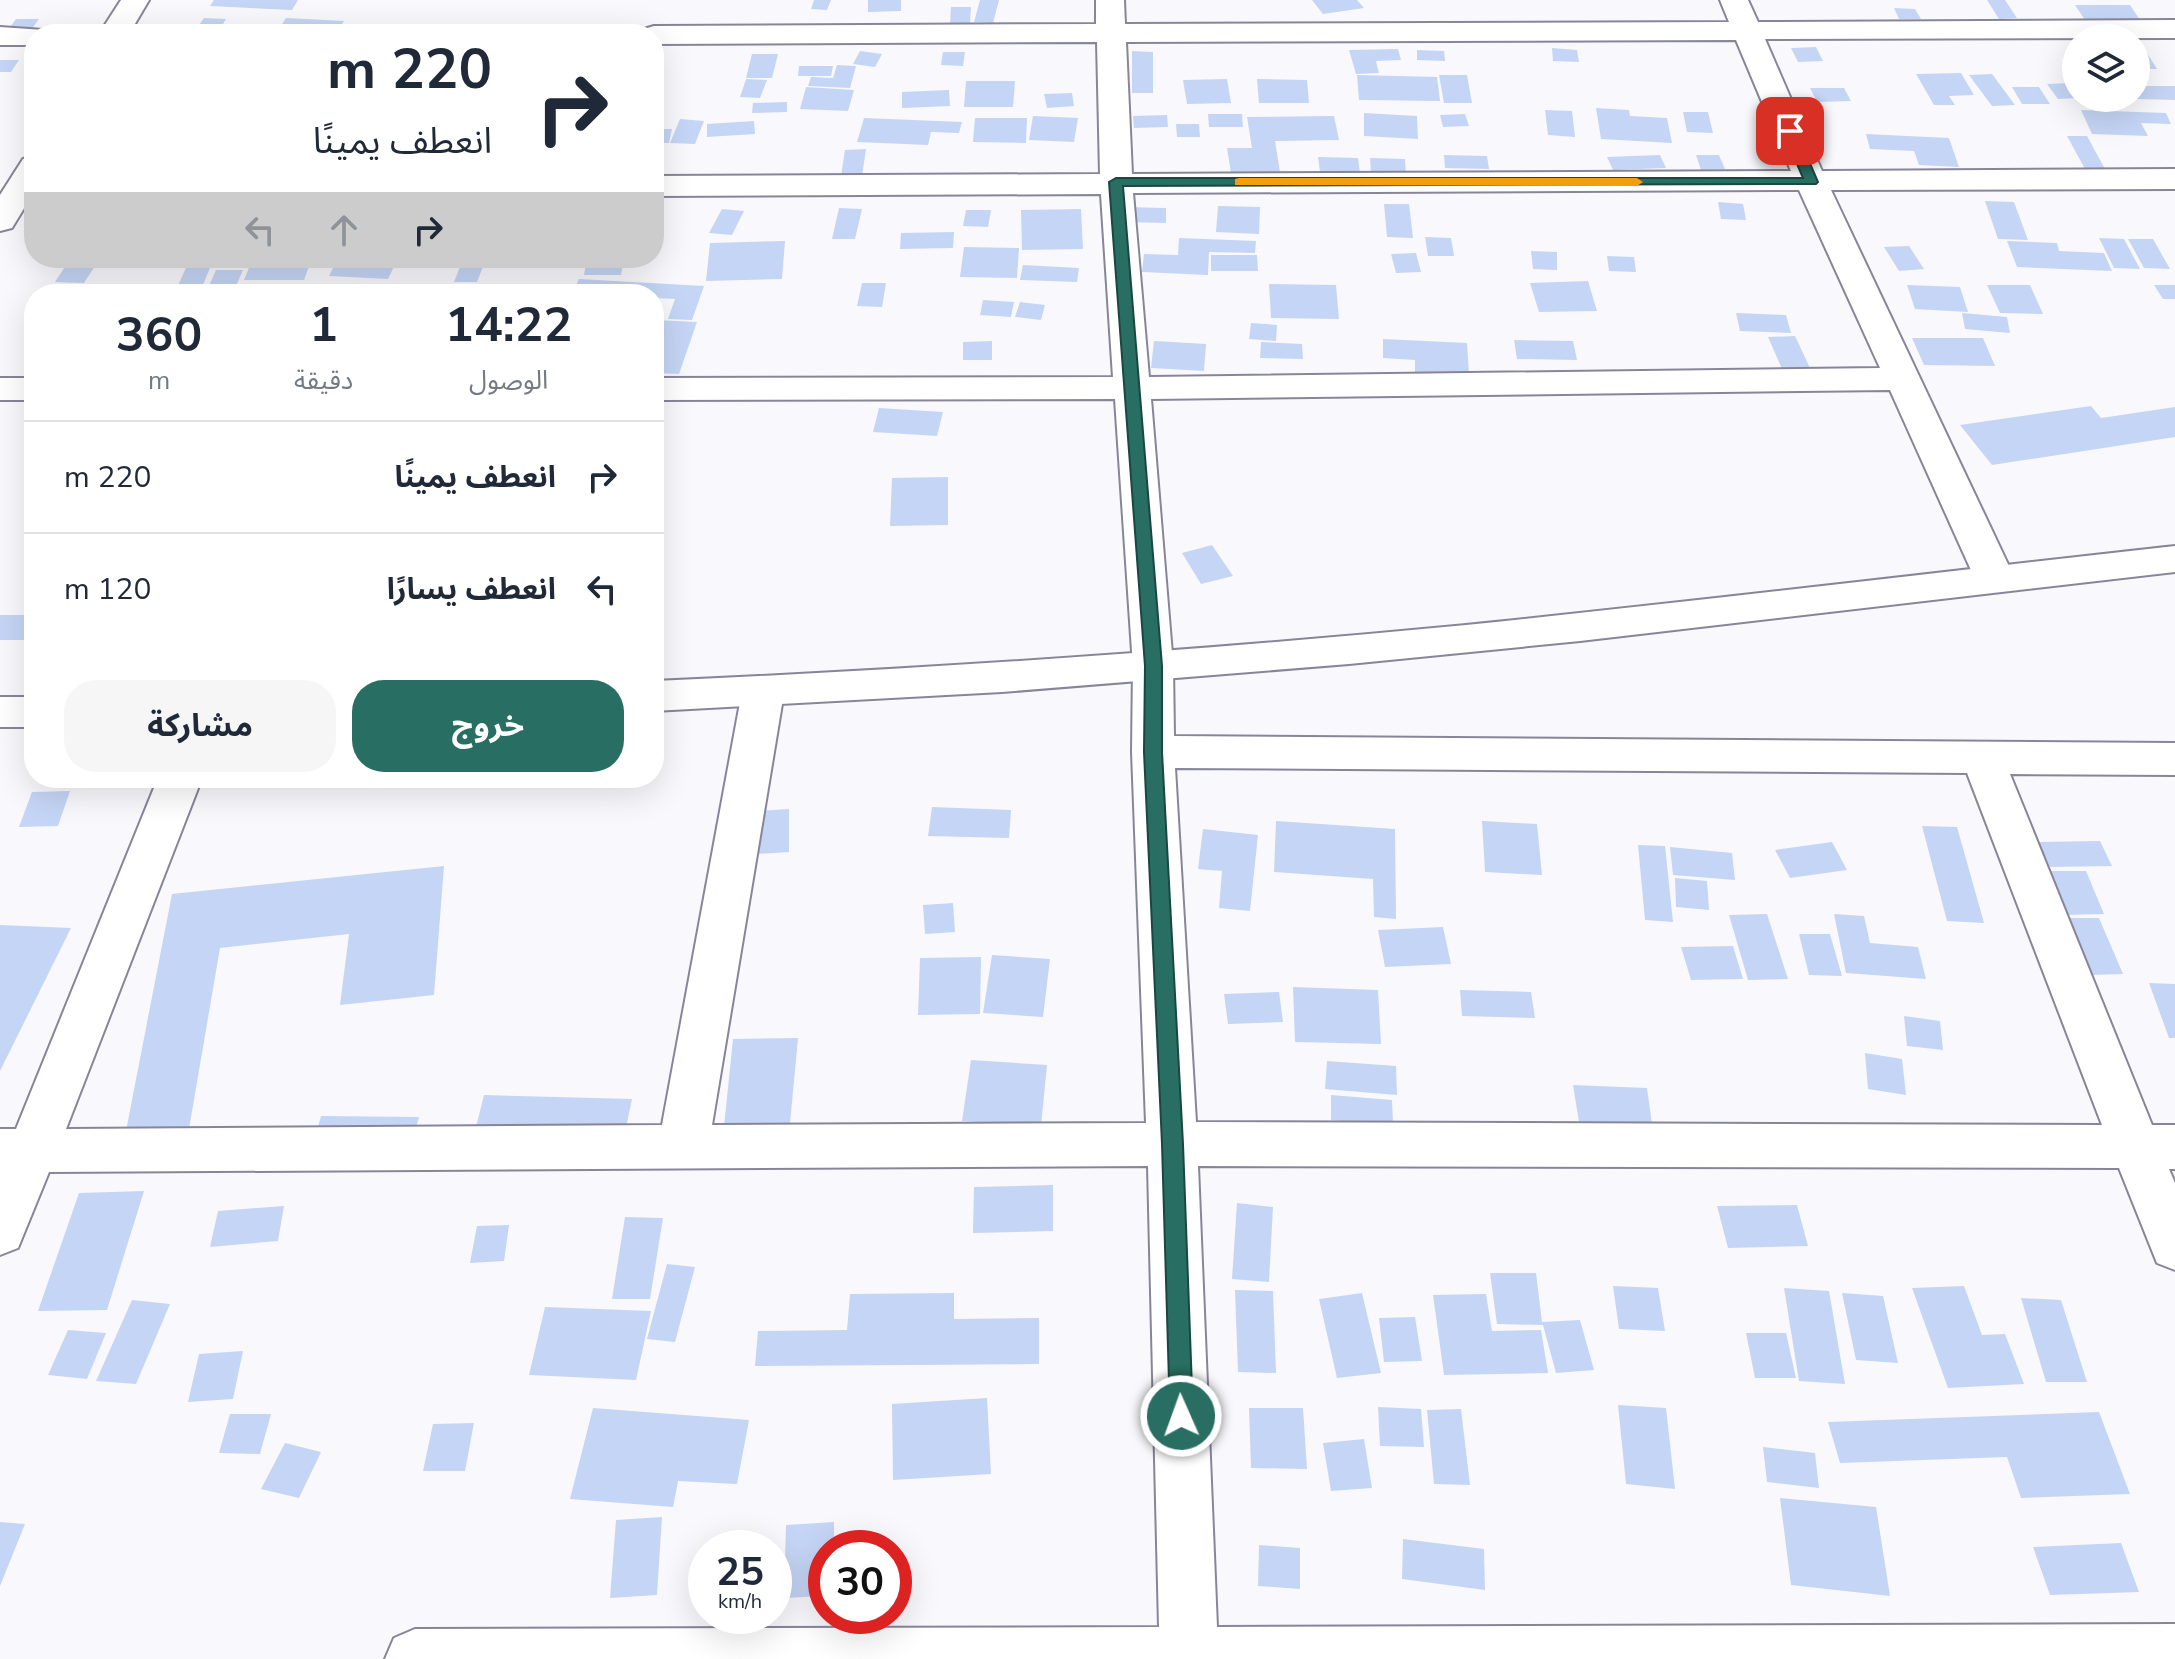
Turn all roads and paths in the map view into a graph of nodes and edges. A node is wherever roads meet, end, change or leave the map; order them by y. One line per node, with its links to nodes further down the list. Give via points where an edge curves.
1 (135, 0): 4 (street)
2 (1740, 16): 3 (street); 5 (street); 11 (street)
3 (1110, 17): 6 (street); 10 (street)
4 (120, 24)
5 (2175, 29)
6 (664, 35)
7 (0, 36): 8 (street)
8 (24, 36)
9 (2175, 179): 11 (street)
10 (1116, 182): 11 (street); 13 (street); 16 (street)
11 (1811, 182): 15 (street)
12 (22, 184): 14 (street)
13 (664, 186)
14 (0, 221)
15 (1902, 379): 16 (street); 21 (street)
16 (1132, 388): 19 (street); 22 (street)
17 (0, 389): 18 (street)
18 (24, 389)
19 (664, 389)
20 (2175, 559): 21 (street)
21 (1995, 579): 22 (street, via 1576,627)
22 (1153, 666): 23 (street); 27 (street)
23 (763, 692): 24 (street); 32 (street)
24 (664, 696)
25 (0, 712): 26 (street)
26 (24, 712)
27 (1153, 752): 28 (street); 31 (street)
28 (1982, 757): 29 (street); 33 (street)
29 (2175, 759)
30 (176, 788): 34 (street)
31 (1172, 1144): 32 (street); 33 (street); 39 (street)
32 (683, 1148): 34 (street)
33 (2155, 1148): 36 (street)
34 (16, 1151): 35 (street)
35 (0, 1232)
36 (2175, 1247)
37 (2175, 1654): 39 (street)
38 (731, 1658): 39 (street); 40 (street)
39 (1189, 1658)
40 (415, 1659)

